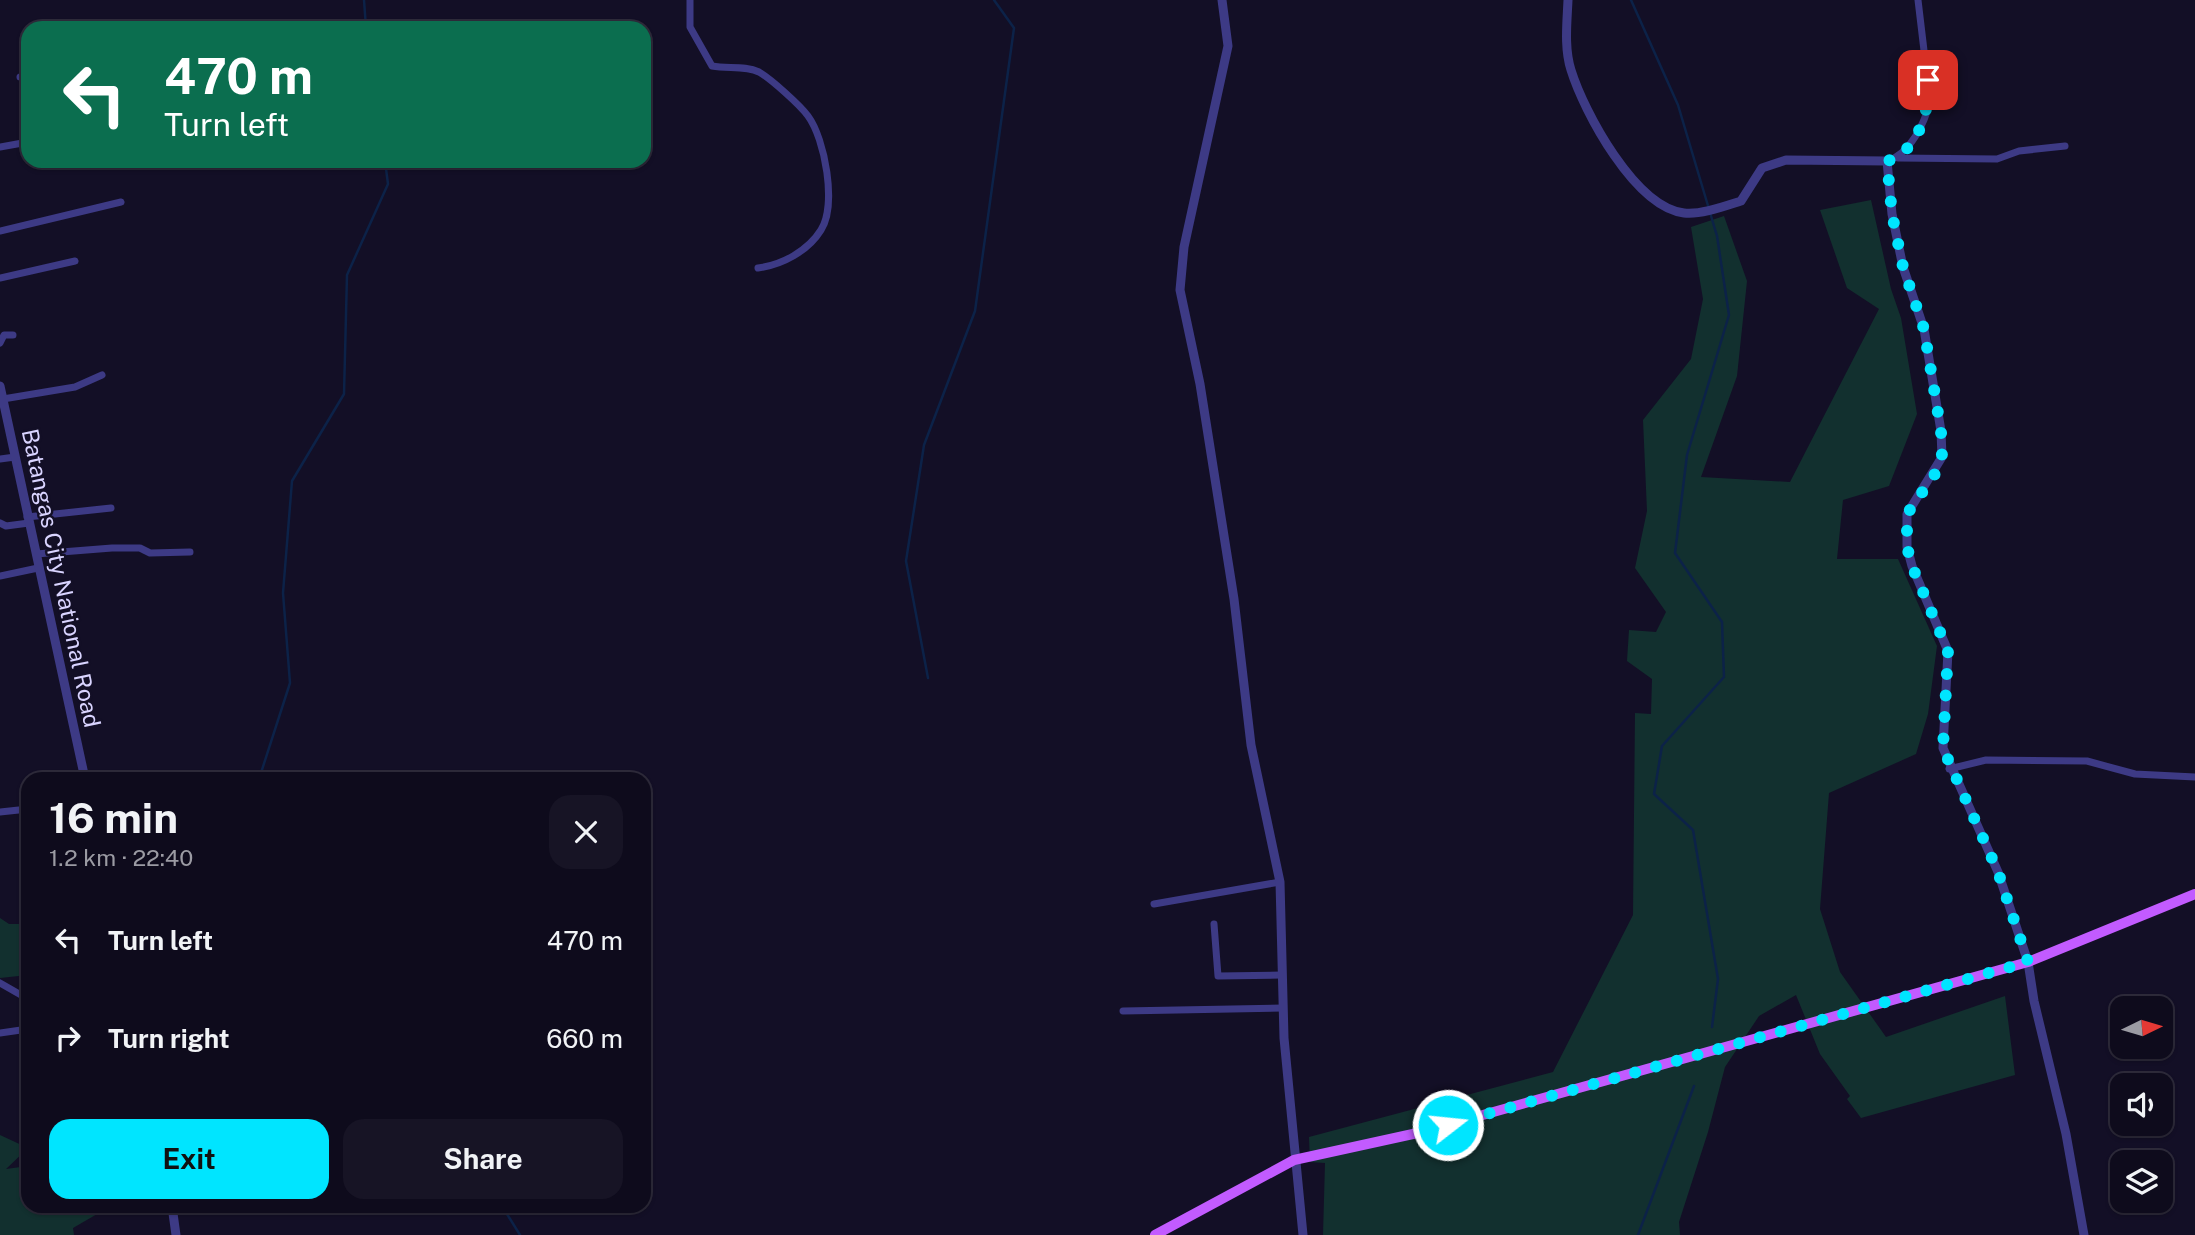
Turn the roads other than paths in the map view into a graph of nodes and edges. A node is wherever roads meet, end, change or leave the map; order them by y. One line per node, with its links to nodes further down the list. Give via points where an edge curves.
1 (690, 0): 13 (street, via 690,27 712,66 761,73 807,114 824,152 828,214 821,231 797,254 777,265)
2 (1222, 0): 34 (street, via 1228,46 1184,247 1180,290 1200,384 1234,599 1251,745)
3 (1567, 0): 9 (street, via 1570,68 1607,147 1640,187 1666,206 1684,213 1741,201 1762,168 1786,160)
4 (1918, 0): 8 (street, via 1930,101 1923,123)
5 (21, 143): 7 (street)
6 (2066, 146): 8 (street, via 2019,151 1997,159)
7 (0, 147)
8 (1898, 158): 9 (street)
9 (1887, 161): 29 (street, via 1892,214 1903,267 1924,329 1941,431 1942,457 1907,514 1906,524 1912,566 1948,651 1941,737)
10 (121, 202): 11 (street)
11 (0, 230)
12 (75, 261): 14 (street)
13 (758, 268)
14 (0, 278)
15 (13, 335): 16 (street, via 4,335)
16 (0, 343)
17 (102, 375): 19 (street, via 75,387)
18 (0, 386): 19 (street, Batangas City National Road)
19 (3, 399): 20 (street, Batangas City National Road)
20 (15, 457): 21 (street); 23 (street, Batangas City National Road)
21 (0, 459)
22 (111, 508): 23 (street)
23 (28, 520): 24 (street, via 6,526); 26 (street, Batangas City National Road)
24 (0, 523)
25 (190, 552): 26 (street, via 150,554 126,548)
26 (36, 554): 27 (street, Batangas City National Road)
27 (38, 568): 28 (street); 30 (street, Batangas City National Road)
28 (0, 576)
29 (1949, 769): 31 (street, via 1986,760 2046,760 2096,762 2135,774); 38 (street, via 1998,872)
30 (83, 772)
31 (2195, 777)
32 (21, 810): 33 (street)
33 (0, 813)
34 (1280, 882): 36 (street); 39 (street)
35 (2195, 894): 38 (main road)
36 (1154, 904)
37 (1214, 924): 39 (street, via 1218,976)
38 (2028, 962): 46 (main road, via 1422,1132); 51 (street)
39 (1281, 975): 42 (street)
40 (0, 983): 41 (street)
41 (21, 995)
42 (1283, 1008): 43 (street); 46 (street)
43 (1124, 1011)
44 (21, 1030): 45 (street)
45 (0, 1032)
46 (1294, 1160): 49 (main road); 50 (street)
47 (173, 1213): 48 (street)
48 (176, 1235)
49 (1155, 1235)
50 (1303, 1235)
51 (2084, 1235)

